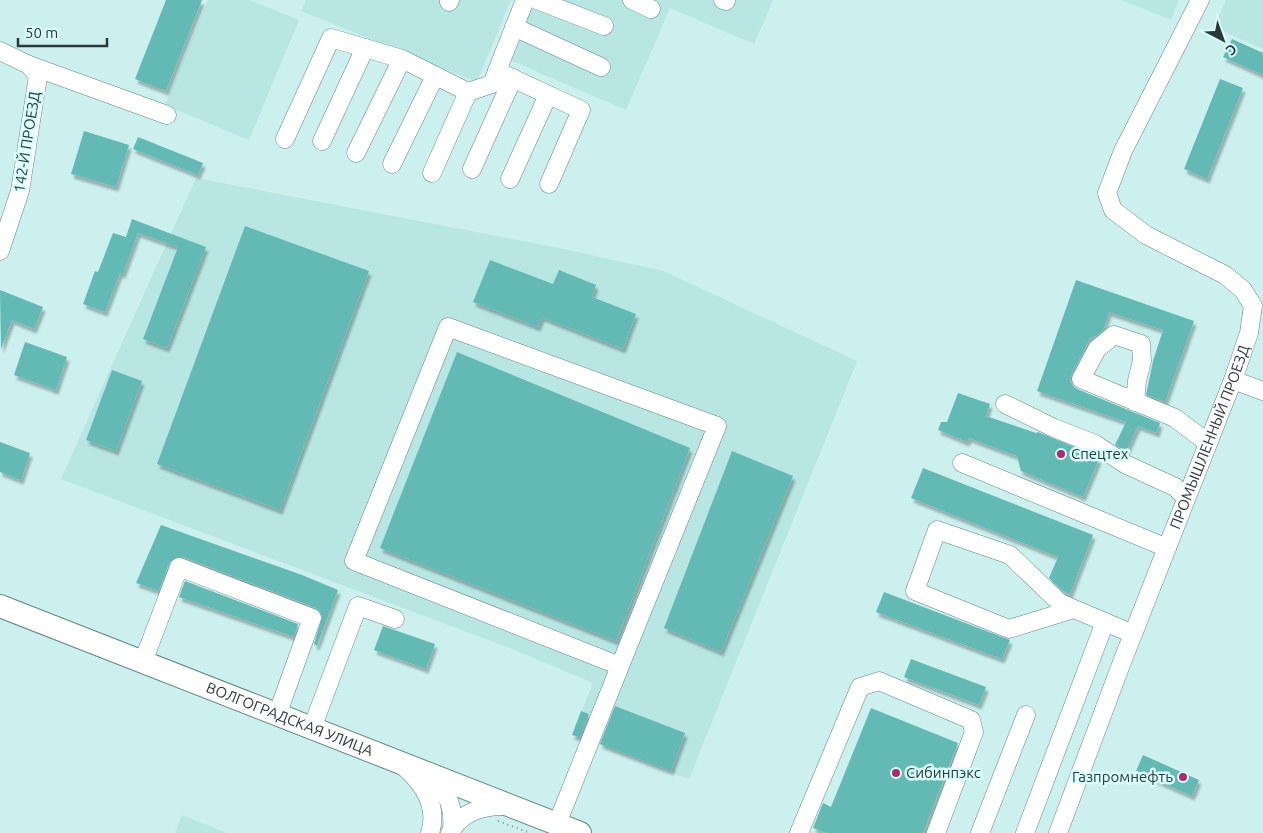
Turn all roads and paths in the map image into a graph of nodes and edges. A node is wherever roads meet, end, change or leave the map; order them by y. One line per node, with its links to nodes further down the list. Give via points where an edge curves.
1 (525, 0): 7 (lane)
2 (537, 0): 6 (lane)
3 (632, 0): 5 (lane)
4 (1200, 0): 27 (lane, ПРОМЫШЛЕННЫЙ ПРОЕЗД, via 1123,151 1107,193 1113,210 1146,235 1225,275 1243,290 1254,306 1249,333)
5 (651, 8)
6 (604, 26)
7 (514, 28): 12 (lane); 13 (lane)
8 (364, 48): 10 (lane); 18 (lane, via 331,38); 19 (lane)
9 (0, 51): 11 (lane)
10 (402, 60): 14 (lane); 20 (lane)
11 (29, 65): 17 (lane); 26 (lane, 142-Й ПРОЕЗД, via 38,76 20,191)
12 (601, 68)
13 (505, 75): 15 (lane, via 492,84); 16 (lane); 22 (lane)
14 (435, 76): 15 (lane); 21 (lane)
15 (468, 92): 23 (lane)
16 (548, 94): 24 (lane); 25 (lane, via 581,110)
17 (167, 115)
18 (285, 139)
19 (322, 141)
20 (356, 153)
21 (392, 164)
22 (472, 169)
23 (432, 173)
24 (510, 179)
25 (549, 184)
26 (0, 251)
27 (1233, 380): 28 (lane); 31 (lane, ПРОМЫШЛЕННЫЙ ПРОЕЗД)
28 (1263, 391)
29 (1135, 402): 31 (lane, via 1175,418)
30 (1005, 404): 33 (lane, via 1095,444 1125,464 1175,488)
31 (1208, 443): 33 (lane, ПРОМЫШЛЕННЫЙ ПРОЕЗД)
32 (962, 464): 34 (lane)
33 (1186, 498): 34 (lane, ПРОМЫШЛЕННЫЙ ПРОЕЗД)
34 (1167, 548): 39 (lane, ПРОМЫШЛЕННЫЙ ПРОЕЗД)
35 (0, 606): 40 (main road, ВОЛГОГРАДСКАЯ УЛИЦА)
36 (1074, 609): 36 (lane, via 1060,603 1010,555 937,530 915,591 1009,629); 38 (lane)
37 (395, 619): 44 (lane, via 358,606)
38 (1105, 622): 39 (lane); 57 (lane)
39 (1133, 634): 58 (lane, ПРОМЫШЛЕННЫЙ ПРОЕЗД)
40 (143, 662): 42 (main road, ВОЛГОГРАДСКАЯ УЛИЦА); 42 (lane, via 179,567 312,618)
41 (620, 666): 41 (lane, via 354,561 448,327 717,426); 49 (lane)
42 (277, 715): 44 (main road, ВОЛГОГРАДСКАЯ УЛИЦА)
43 (1026, 715): 56 (lane)
44 (312, 728): 45 (main road, ВОЛГОГРАДСКАЯ УЛИЦА)
45 (410, 767): 46 (main road, ВОЛГОГРАДСКАЯ УЛИЦА); 47 (lane, via 436,781); 51 (lane, via 428,796 432,815)
46 (483, 795): 47 (lane, via 462,802); 48 (main road, ВОЛГОГРАДСКАЯ УЛИЦА)
47 (452, 810): 50 (lane); 51 (lane)
48 (502, 813): 49 (main road, ВОЛГОГРАДСКАЯ УЛИЦА); 50 (lane, via 485,806 464,817); 52 (path)
49 (557, 824): 53 (main road, ВОЛГОГРАДСКАЯ УЛИЦА)
50 (451, 831)
51 (430, 832)
52 (530, 833)
53 (580, 833)
54 (799, 833): 55 (lane, via 860,687 878,681 971,720 974,732)
55 (936, 833)
56 (980, 833)
57 (1025, 833)
58 (1058, 833)

